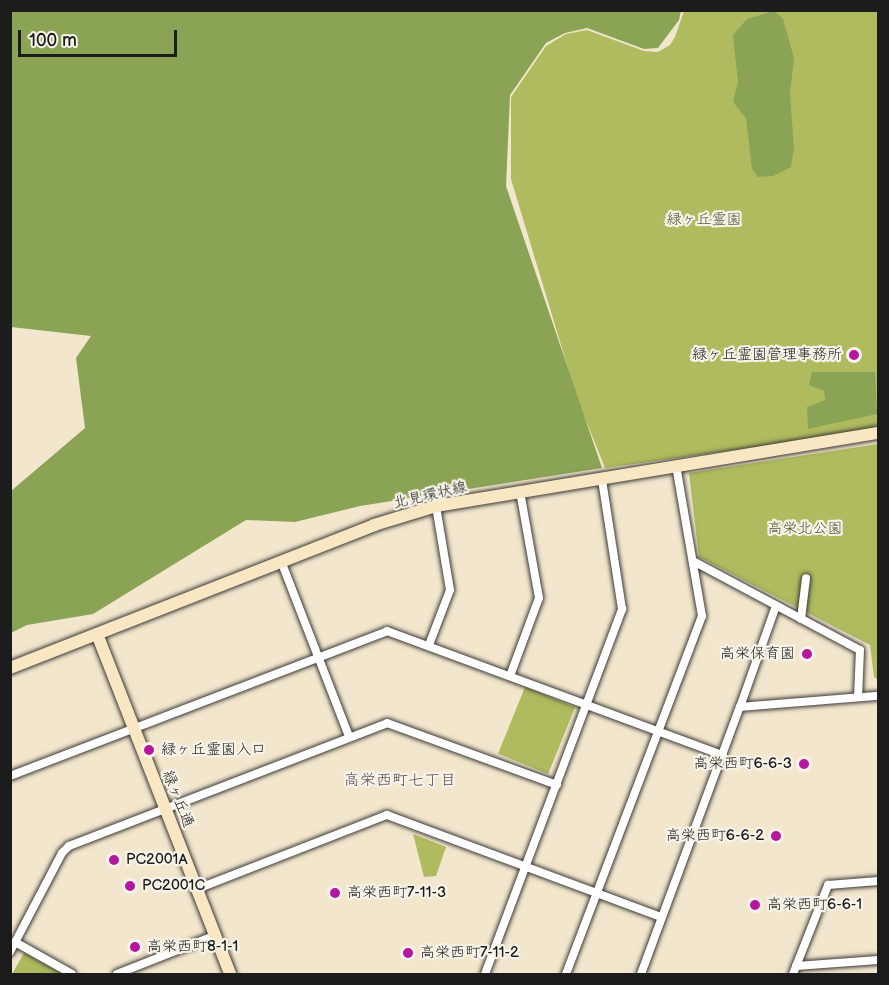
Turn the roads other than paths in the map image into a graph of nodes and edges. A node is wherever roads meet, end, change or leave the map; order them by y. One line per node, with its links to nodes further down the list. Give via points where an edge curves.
1 (879, 433): 2 (main road, 北見環状線)
2 (676, 465): 3 (main road, 北見環状線); 7 (street)
3 (602, 480): 4 (main road, 北見環状線); 18 (street, via 622,609)
4 (520, 491): 5 (main road, 北見環状線); 15 (street, via 539,598)
5 (436, 506): 6 (main road, 北見環状線); 12 (street, via 450,590)
6 (281, 561): 11 (main road, 北見環状線); 13 (street)
7 (693, 561): 9 (street); 21 (street, via 702,616)
8 (806, 578): 10 (street)
9 (776, 606): 10 (street); 19 (street)
10 (801, 619): 17 (street, via 860,650)
11 (97, 634): 14 (main road, 北見環状線); 20 (main road, 緑ヶ丘通)
12 (429, 645): 13 (street, via 387,631); 15 (street)
13 (318, 656): 20 (street); 22 (street)
14 (10, 668)
15 (510, 676): 18 (street)
16 (879, 696): 17 (street)
17 (858, 697): 19 (street)
18 (587, 705): 21 (street); 25 (street)
19 (740, 707): 23 (street)
20 (133, 728): 24 (street); 26 (main road, 緑ヶ丘通)
21 (659, 732): 23 (street); 30 (street)
22 (349, 736): 25 (street, via 387,723); 26 (street)
23 (723, 755): 31 (street)
24 (10, 776)
25 (557, 785): 27 (street)
26 (166, 809): 29 (main road, 緑ヶ丘通); 34 (street, via 69,846)
27 (527, 867): 29 (street, via 387,815); 30 (street); 41 (street)
28 (879, 880): 37 (street, via 828,885)
29 (197, 889): 33 (main road, 緑ヶ丘通)
30 (597, 894): 31 (street); 42 (street)
31 (662, 917): 43 (street)
32 (10, 930): 34 (street)
33 (216, 935): 39 (street); 40 (main road, 緑ヶ丘通)
34 (18, 939): 35 (street); 38 (street)
35 (10, 952)
36 (879, 960): 37 (street)
37 (795, 970)
38 (72, 975)
39 (117, 975)
40 (230, 975)
41 (485, 975)
42 (566, 975)
43 (641, 975)

